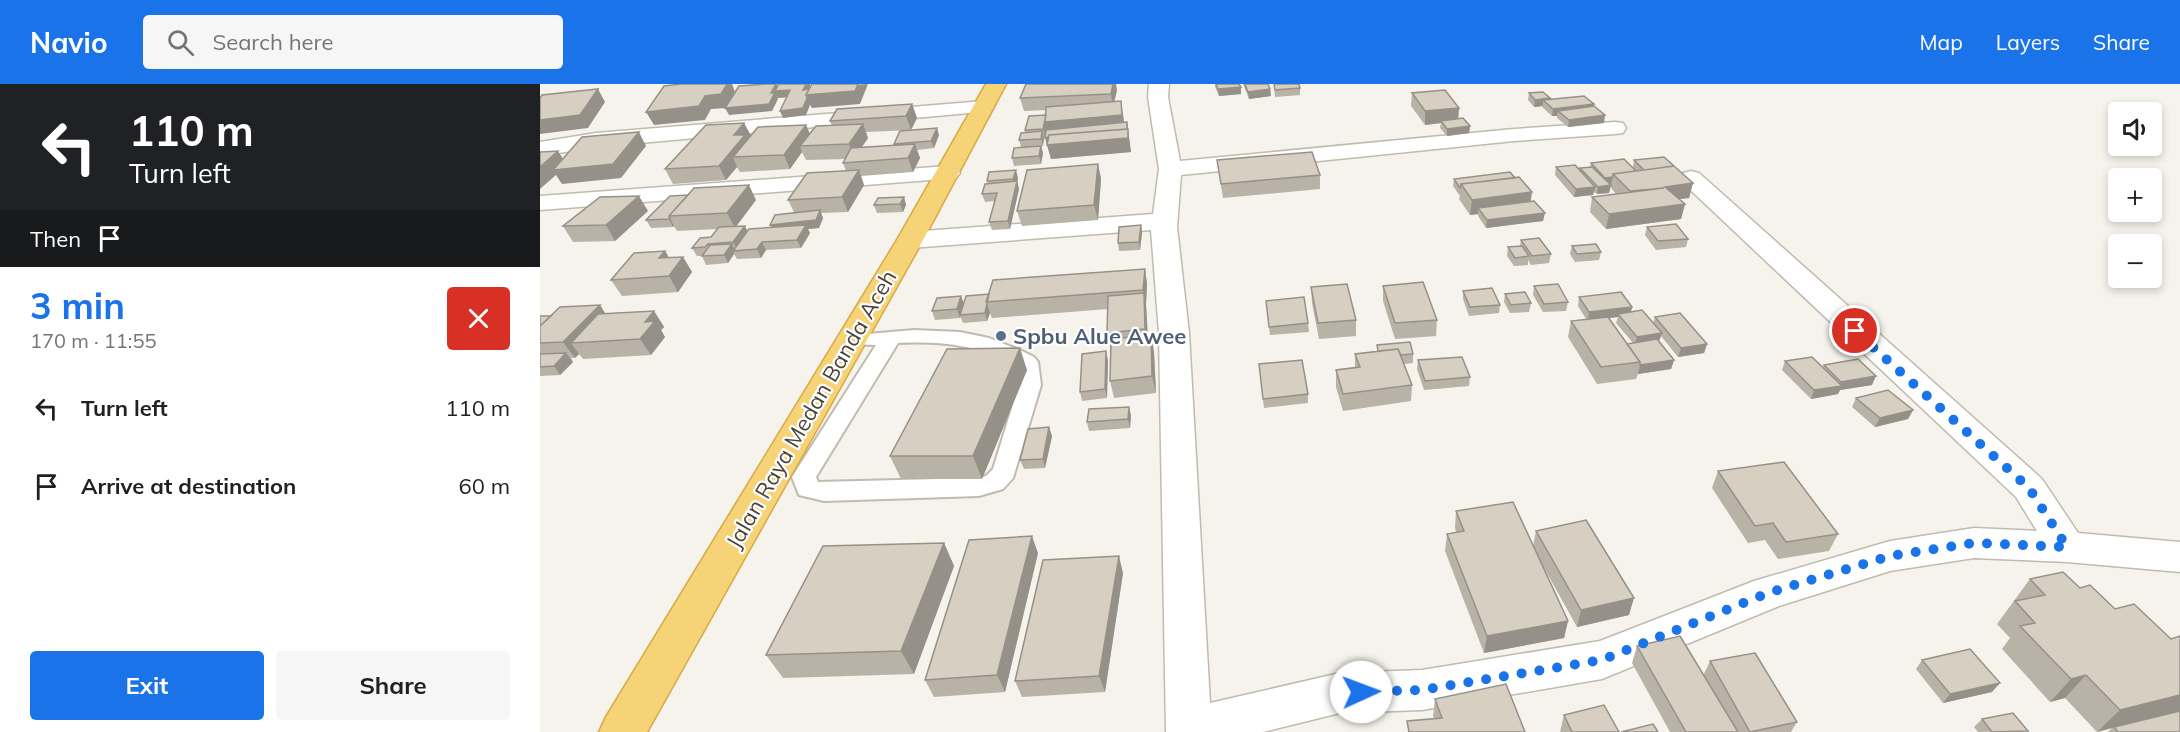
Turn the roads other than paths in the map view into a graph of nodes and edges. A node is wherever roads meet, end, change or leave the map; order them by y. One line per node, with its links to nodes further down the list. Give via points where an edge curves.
1 (1159, 84): 5 (street)
2 (990, 95): 4 (street); 6 (highway, Jalan Raya Medan Banda Aceh)
3 (1615, 128): 5 (street)
4 (540, 149)
5 (1170, 169): 9 (street)
6 (948, 173): 8 (street); 10 (highway, Jalan Raya Medan Banda Aceh)
7 (1691, 178): 13 (street, via 2029,488)
8 (540, 202)
9 (1165, 221): 10 (street); 15 (street)
10 (910, 240): 12 (highway, Jalan Raya Medan Banda Aceh)
11 (891, 338): 11 (lane, via 975,341 1001,348 1027,362 1030,385 1004,472 994,483 979,487 824,492 808,489 804,477); 12 (lane)
12 (852, 339): 16 (highway, Jalan Raya Medan Banda Aceh)
13 (2067, 547): 14 (street); 15 (street, via 1974,543 1890,556 1768,593 1602,660 1422,690 1340,693)
14 (2180, 557)
15 (1189, 730)
16 (622, 732)

